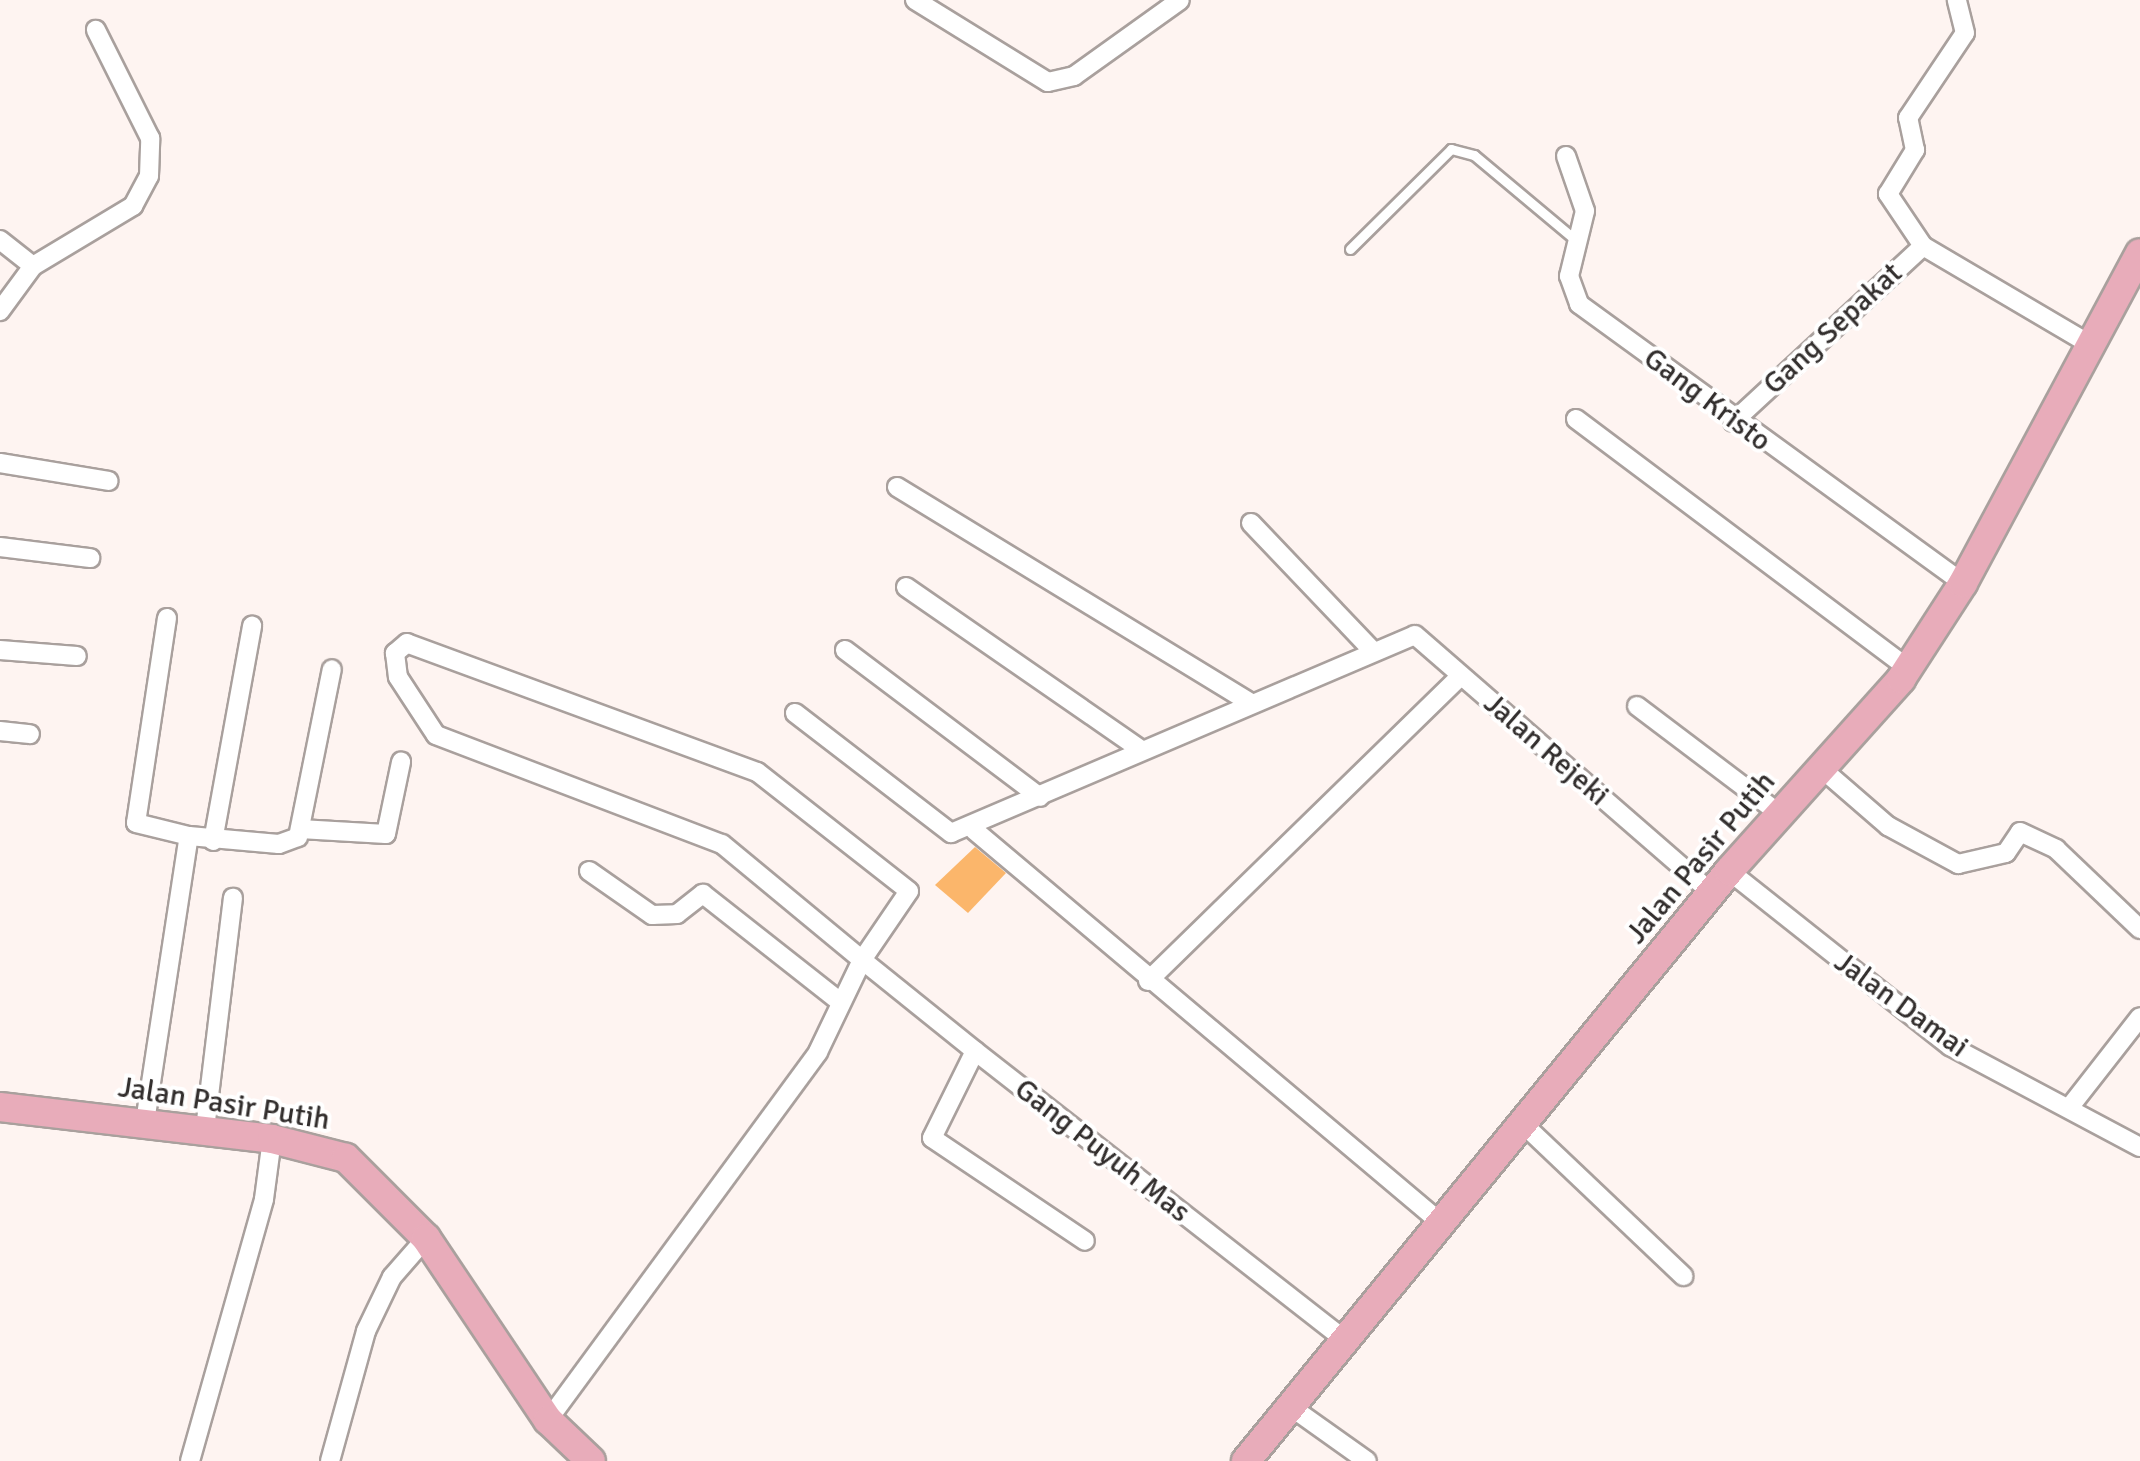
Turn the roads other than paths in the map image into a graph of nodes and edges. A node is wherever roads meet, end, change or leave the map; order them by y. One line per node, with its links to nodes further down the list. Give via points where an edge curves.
1 (915, 0): 2 (street, via 1048,82 1074,76)
2 (1180, 0)
3 (1957, 0): 8 (street, via 1965,33 1908,118 1915,150 1888,194)
4 (96, 30): 11 (street, via 150,138 149,176 133,206)
5 (1566, 156): 7 (street, Gang Kristo, via 1584,207)
6 (0, 240): 11 (street)
7 (1578, 241): 9 (lane, via 1474,155 1451,149); 15 (street, Gang Kristo, via 1569,276 1579,304)
8 (1923, 246): 13 (street, Gang Sepakat); 15 (street, Gang Sepakat)
9 (1350, 249)
10 (2140, 253): 13 (highway, Jalan Pasir Putih)
11 (32, 270): 12 (street)
12 (0, 311)
13 (2090, 345): 22 (highway, Jalan Pasir Putih)
14 (1576, 418): 30 (street)
15 (1733, 422): 22 (street, Gang Kristo)
16 (0, 463): 17 (street)
17 (108, 481)
18 (897, 487): 33 (street)
19 (1251, 523): 28 (street)
20 (0, 547): 21 (street)
21 (90, 558)
22 (1963, 583): 30 (highway, Jalan Pasir Putih)
23 (906, 587): 38 (street)
24 (167, 618): 45 (street, via 136,823)
25 (252, 626): 46 (street)
26 (0, 650): 29 (street)
27 (845, 650): 41 (street)
28 (1372, 650): 32 (street, Jalan Rejeki, via 1415,634); 33 (street, Jalan Rejeki)
29 (78, 656)
30 (1908, 668): 40 (highway, Jalan Pasir Putih)
31 (332, 669): 43 (street)
32 (1460, 676): 48 (street, Jalan Rejeki); 52 (street)
33 (1251, 703): 38 (street, Jalan Rejeki)
34 (1638, 706): 42 (street)
35 (795, 713): 44 (street, via 945,830)
36 (0, 731): 37 (street)
37 (30, 734)
38 (1141, 750): 41 (street, Jalan Rejeki)
39 (401, 762): 43 (street, via 386,834)
40 (1821, 768): 42 (highway, Jalan Pasir Putih); 50 (street, via 1888,826 1958,864 2006,853 2020,832 2056,849)
41 (1040, 797): 44 (street, Jalan Rejeki)
42 (1780, 814): 48 (highway, Jalan Pasir Putih)
43 (300, 830): 46 (street, via 290,843)
44 (974, 830): 52 (street)
45 (189, 836): 46 (street); 58 (street)
46 (214, 841)
47 (589, 871): 53 (street, via 652,916 677,914 703,894)
48 (1721, 882): 57 (street, Jalan Damai, via 1950,1046); 59 (highway, Jalan Pasir Putih)
49 (233, 898): 60 (street)
50 (2140, 929)
51 (862, 960): 51 (street, Gang Puyuh Mas, via 908,902 901,877 757,772 417,642 400,645 398,677 436,735 722,844); 53 (street); 55 (street, Gang Puyuh Mas)
52 (1148, 981): 63 (street)
53 (840, 1002): 69 (street, via 818,1052)
54 (2140, 1017): 57 (street)
55 (975, 1051): 65 (street, via 932,1138); 67 (street, Gang Puyuh Mas)
56 (0, 1107): 58 (highway, Jalan Pasir Putih)
57 (2069, 1108): 62 (street, Jalan Damai)
58 (145, 1122): 60 (highway, Jalan Pasir Putih)
59 (1522, 1122): 63 (highway, Jalan Pasir Putih); 66 (street)
60 (205, 1129): 61 (highway, Jalan Pasir Putih)
61 (272, 1138): 64 (highway, Jalan Pasir Putih, via 363,1168); 70 (street, via 264,1198)
62 (2140, 1147)
63 (1440, 1222): 67 (highway, Jalan Pasir Putih)
64 (426, 1238): 69 (highway, Jalan Pasir Putih); 71 (street, via 392,1277 366,1331)
65 (1085, 1242)
66 (1683, 1276)
67 (1344, 1339): 68 (highway, Jalan Pasir Putih)
68 (1291, 1407): 73 (highway, Jalan Pasir Putih); 74 (street)
69 (548, 1420): 72 (highway, Jalan Pasir Putih)
70 (190, 1461)
71 (330, 1461)
72 (591, 1461)
73 (1246, 1461)
74 (1367, 1461)

